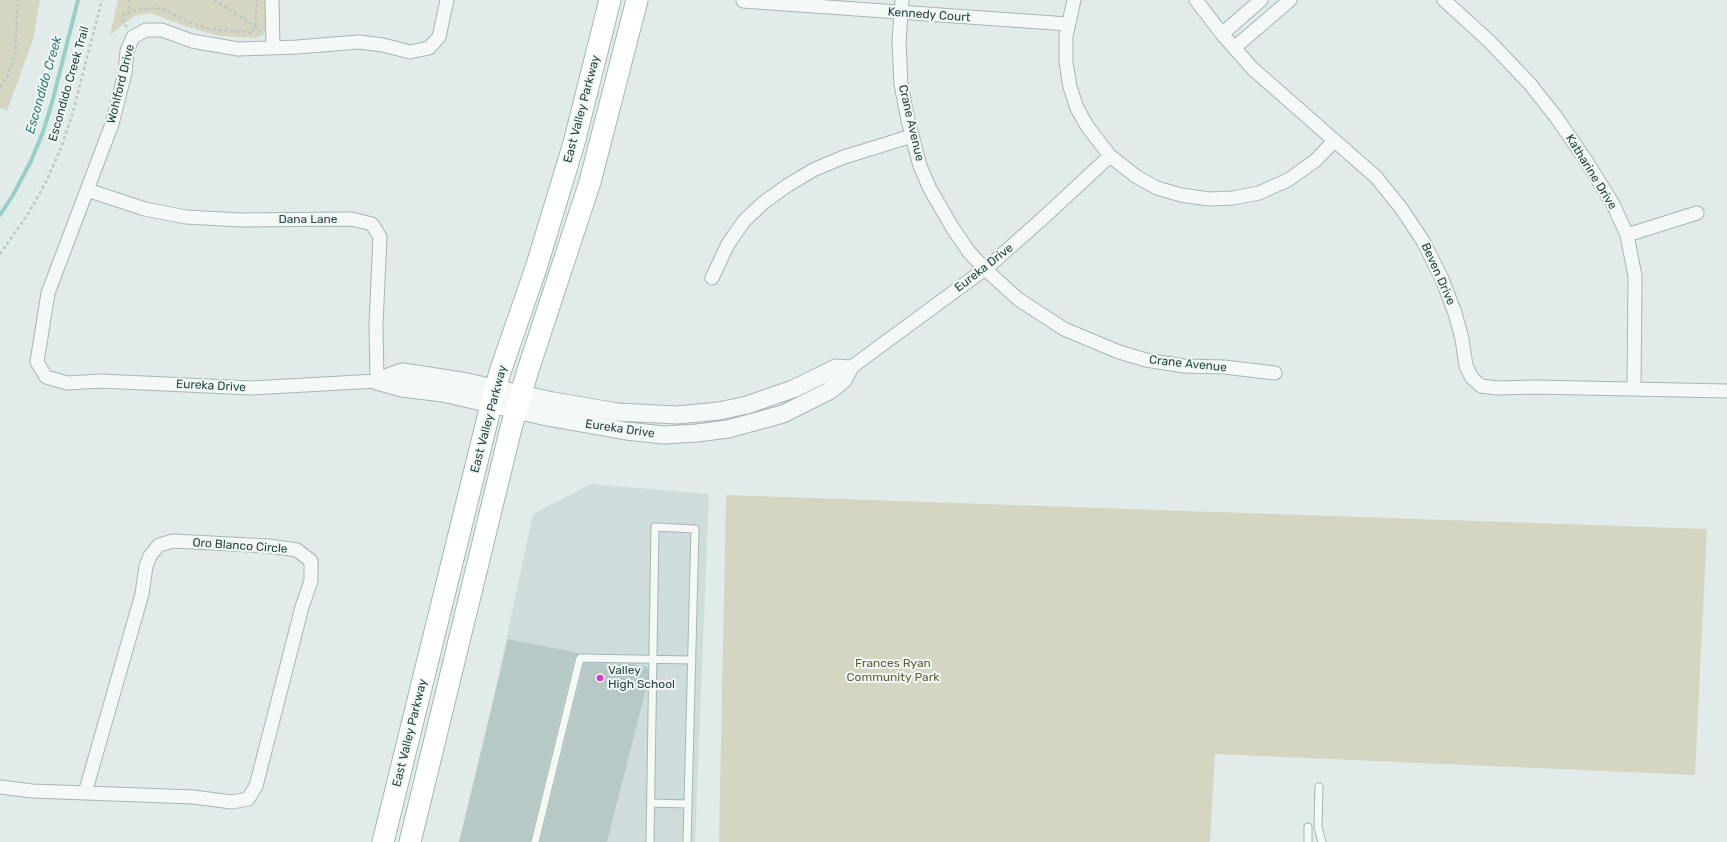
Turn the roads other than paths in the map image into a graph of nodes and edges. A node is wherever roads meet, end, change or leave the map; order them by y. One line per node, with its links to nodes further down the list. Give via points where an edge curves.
1 (272, 0): 14 (street)
2 (447, 0): 14 (street, Wohlford Drive, via 439,37 429,48 410,52 358,42)
3 (610, 0): 30 (main road, East Valley Parkway, via 574,144)
4 (637, 0): 31 (main road, East Valley Parkway, via 590,182)
5 (1074, 0): 12 (street)
6 (1196, 0): 13 (street, Beven Drive)
7 (1261, 0): 13 (street)
8 (1290, 0): 15 (street)
9 (1444, 0): 21 (street, Katharine Drive, via 1490,42 1548,106 1613,204)
10 (743, 1): 11 (street, Kennedy Court)
11 (902, 6): 12 (street, Kennedy Court); 16 (street, Crane Avenue, via 900,69)
12 (1068, 24): 18 (street, via 1066,62 1070,87 1087,126)
13 (1222, 34): 15 (street, Beven Drive)
14 (273, 48): 19 (street, Wohlford Drive, via 238,49 192,41 162,30 146,30 133,37 127,51 125,73 112,124)
15 (1234, 48): 17 (street, Beven Drive, via 1253,69)
16 (912, 136): 22 (street, Crane Avenue, via 920,166 943,211 969,252); 23 (street, via 844,157 815,169 788,185 744,221 728,244)
17 (1334, 141): 18 (street, via 1316,160 1288,180 1259,193 1233,198 1209,199 1157,188 1137,177); 28 (street, Beven Drive, via 1376,177 1424,241 1455,313 1466,366 1472,378 1481,386)
18 (1110, 156): 22 (street, Eureka Drive)
19 (87, 190): 26 (street, Wohlford Drive, via 48,293 37,362); 27 (street, Dana Lane, via 145,209 186,217 241,220 351,219 372,224 380,237 376,324)
20 (1697, 213): 21 (street)
21 (1627, 235): 28 (street, Katharine Drive, via 1635,276)
22 (985, 269): 24 (street, Eureka Drive); 25 (street, Crane Avenue, via 1018,299 1064,329 1119,352 1146,360 1184,366 1224,367)
23 (712, 278)
24 (849, 369): 31 (street, Eureka Drive, via 836,368 793,389 747,405 697,414 654,415)
25 (1275, 373)
26 (46, 377): 27 (street, Eureka Drive, via 67,383 100,381 251,388)
27 (377, 381): 30 (street, Eureka Drive, via 402,372 455,380)
28 (1634, 389): 29 (street, Beven Drive)
29 (1727, 391)
30 (494, 397): 31 (street, Eureka Drive); 40 (main road, East Valley Parkway)
31 (519, 402): 41 (main road, East Valley Parkway)
32 (692, 660): 33 (lane); 33 (lane, via 695,529 655,528); 38 (lane)
33 (653, 661): 37 (lane); 42 (lane, via 580,658)
34 (0, 787): 36 (street, Oro Blanco Circle)
35 (1319, 787): 46 (lane, via 1318,827)
36 (85, 793): 36 (street, Oro Blanco Circle, via 193,797 232,802 248,799 256,786 300,614 311,581 311,561 297,550 269,546 173,541 158,545 146,566 142,594)
37 (651, 803): 38 (lane); 43 (lane)
38 (688, 804): 44 (lane)
39 (1308, 827): 45 (lane)
40 (383, 842)
41 (410, 842)
42 (535, 842)
43 (650, 842)
44 (687, 842)
45 (1308, 842)
46 (1322, 842)

